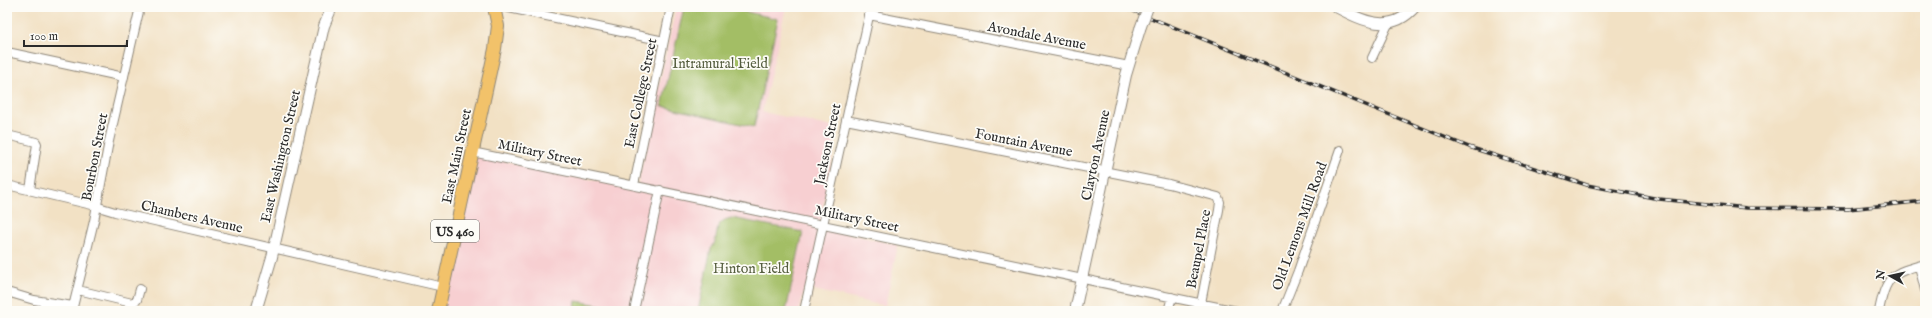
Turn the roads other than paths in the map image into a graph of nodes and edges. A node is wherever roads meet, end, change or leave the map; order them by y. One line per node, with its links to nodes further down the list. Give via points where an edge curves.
1 (140, 7): 14 (street, Bourbon Street)
2 (332, 7): 27 (street, East Washington Street, via 324,26)
3 (671, 7): 10 (street, East College Street)
4 (1148, 7): 13 (street, Clayton Avenue, bridge)
5 (1336, 7): 9 (street, via 1366,22)
6 (1415, 7): 9 (street, via 1402,18)
7 (498, 8): 10 (street); 18 (main road, East Main Street / US 460, via 495,50)
8 (870, 11): 13 (street, Avondale Avenue); 15 (street, Jackson Street)
9 (1389, 22): 12 (street)
10 (664, 41): 21 (street, East College Street)
11 (7, 52): 14 (street)
12 (1372, 58)
13 (1129, 66): 19 (street, Clayton Avenue)
14 (124, 77): 25 (street, Bourbon Street)
15 (846, 120): 19 (street, Fountain Avenue); 26 (street, Jackson Street)
16 (7, 135): 22 (street, via 37,144)
17 (1340, 150): 45 (street, Old Lemons Mill Road)
18 (472, 152): 21 (street, Military Street); 30 (main road, East Main Street / US 460)
19 (1106, 172): 24 (street, Fountain Avenue, via 1169,184 1214,196); 29 (street, Clayton Avenue)
20 (7, 185): 22 (street, Chambers Avenue)
21 (634, 185): 23 (street, Military Street)
22 (30, 190): 25 (street, Chambers Avenue)
23 (660, 190): 26 (street, Military Street); 40 (street)
24 (1219, 200): 36 (street, Beaupel Place)
25 (97, 206): 27 (street, Chambers Avenue); 32 (street, Bourbon Street)
26 (823, 224): 29 (street, Military Street); 41 (street, Jackson Street)
27 (274, 248): 30 (street, Chambers Avenue); 38 (street, East Washington Street)
28 (1922, 265): 33 (street); 46 (street, via 1902,271 1889,280 1883,290)
29 (1082, 277): 35 (street, Military Street); 42 (street, Clayton Avenue)
30 (443, 287): 39 (main road, East Main Street / US 460)
31 (140, 289): 32 (street, via 137,300 132,303)
32 (78, 290): 37 (street, Bourbon Street)
33 (1925, 290)
34 (7, 292): 37 (street)
35 (1172, 298): 36 (street, Military Street); 43 (street)
36 (1201, 304): 44 (street, Military Street)
37 (73, 308)
38 (256, 311)
39 (438, 311)
40 (634, 311)
41 (804, 311)
42 (1075, 311)
43 (1168, 311)
44 (1237, 311)
45 (1282, 311)
46 (1879, 311)

